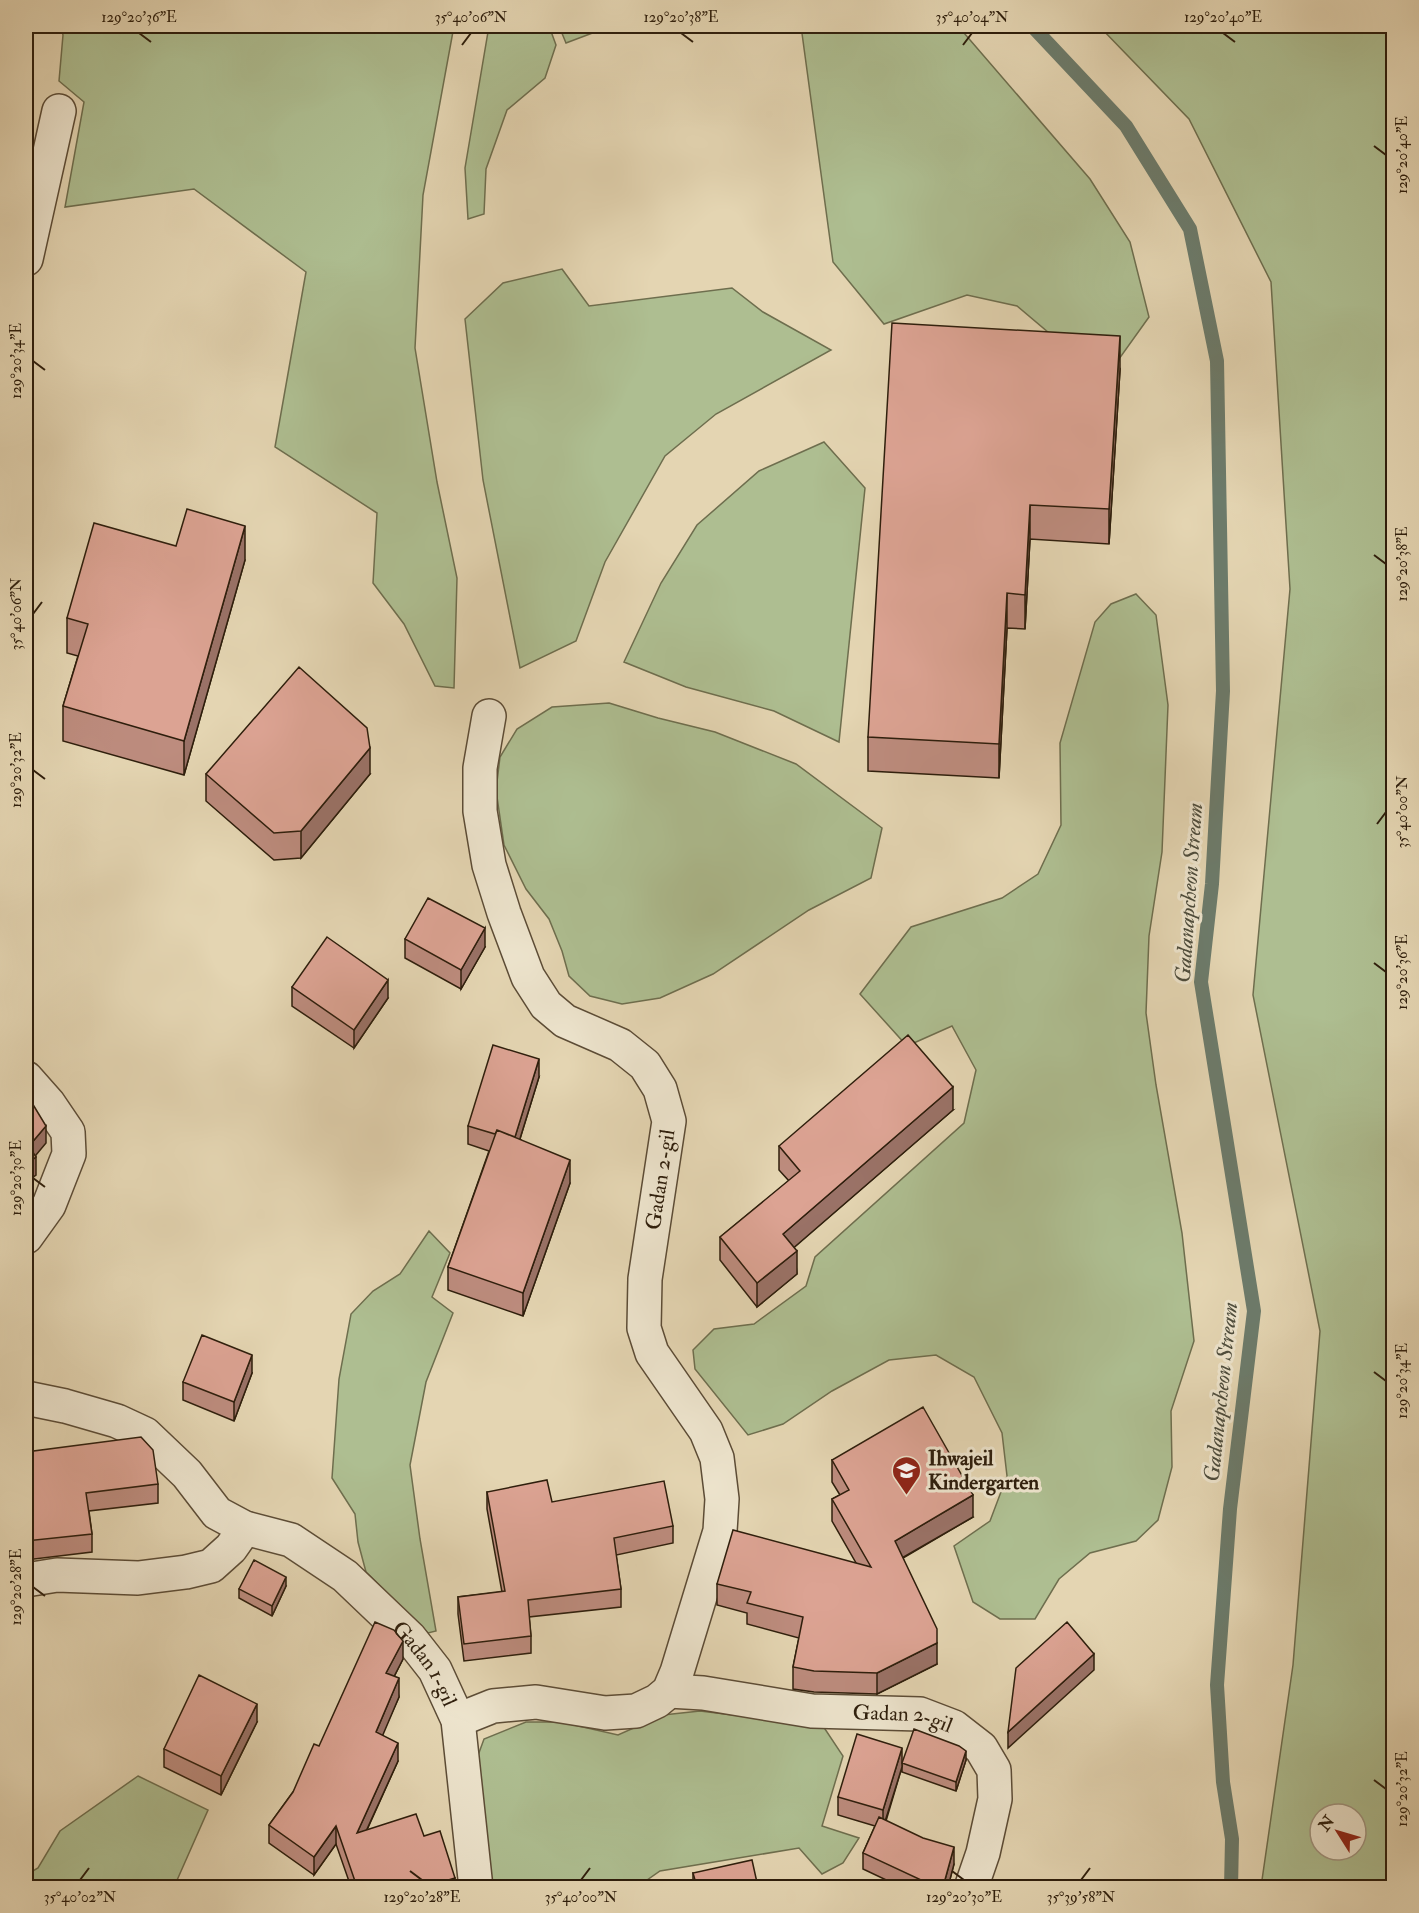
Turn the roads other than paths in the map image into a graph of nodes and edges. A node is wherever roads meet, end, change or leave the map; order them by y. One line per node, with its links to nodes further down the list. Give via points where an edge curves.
1 (59, 111): 2 (street)
2 (26, 260)
3 (489, 716): 9 (street, Gadan 2-gil, via 480,768 480,812 489,865 528,977 546,1005 565,1021 620,1045 645,1065 660,1089 669,1121 645,1279 644,1328 652,1353 706,1431 717,1458 722,1499 720,1531)
4 (26, 1078): 5 (street, via 68,1132 69,1154 49,1205)
5 (26, 1237)
6 (26, 1398): 7 (street, Gadan 1-gil, via 117,1421 145,1434 187,1474 217,1513)
7 (244, 1528): 8 (street, via 231,1548 211,1566 186,1572 138,1578 57,1575); 10 (street, Gadan 1-gil, via 291,1540 345,1576 410,1638 435,1670)
8 (26, 1580)
9 (669, 1690): 10 (street, via 636,1711 605,1713 536,1702 493,1706); 12 (street, Gadan 2-gil, via 812,1711 920,1714 954,1727 981,1748 994,1770 995,1798)
10 (458, 1720): 11 (street, Gadan 1-gil)
11 (476, 1887)
12 (971, 1887)

